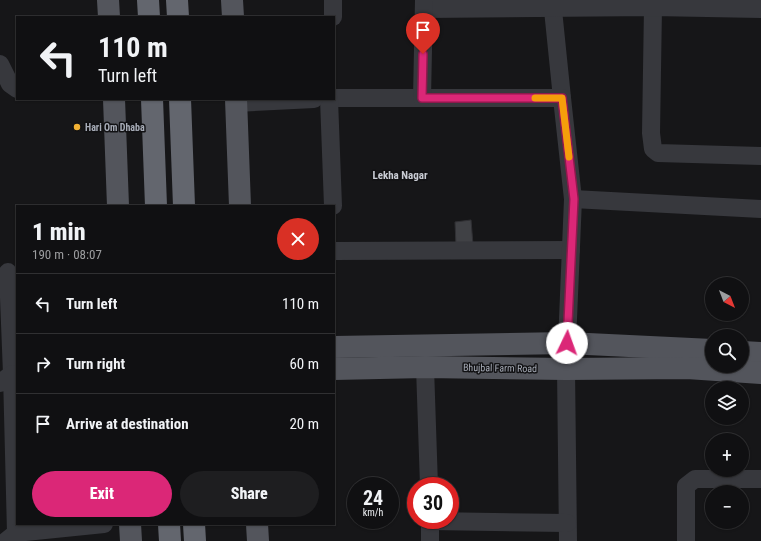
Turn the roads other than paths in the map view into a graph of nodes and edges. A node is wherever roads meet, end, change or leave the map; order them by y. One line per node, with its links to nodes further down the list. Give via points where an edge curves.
1 (108, 0): 10 (main road)
2 (148, 0): 11 (highway)
3 (177, 0): 12 (highway)
4 (232, 0): 13 (main road)
5 (333, 0): 14 (street)
6 (424, 4): 7 (street); 18 (street)
7 (552, 4): 8 (street); 19 (street)
8 (653, 7): 9 (street); 26 (street, via 653,149 658,153)
9 (761, 9)
10 (109, 16)
11 (149, 16)
12 (178, 16)
13 (233, 16)
14 (332, 16)
15 (0, 64): 16 (street, via 10,84)
16 (16, 88)
17 (335, 98): 18 (street)
18 (422, 98): 19 (street)
19 (562, 98): 27 (street)
20 (114, 100): 28 (main road)
21 (152, 100): 29 (highway)
22 (180, 100): 30 (highway)
23 (275, 100): 25 (street)
24 (329, 100): 32 (street)
25 (236, 101): 31 (main road)
26 (761, 156)
27 (574, 199): 33 (street); 34 (street)
28 (118, 205)
29 (156, 205)
30 (184, 205)
31 (240, 205)
32 (333, 205)
33 (761, 209)
34 (571, 250): 35 (street); 37 (street)
35 (335, 251)
36 (8, 272): 46 (street)
37 (567, 343): 38 (main road); 39 (main road)
38 (335, 347)
39 (705, 350)
40 (749, 352): 41 (main road)
41 (761, 353)
42 (425, 367): 43 (main road, Bhujbal Farm Road); 44 (main road, Bhujbal Farm Road); 47 (street)
43 (335, 369)
44 (566, 369): 45 (main road, Bhujbal Farm Road, via 687,368); 50 (street)
45 (761, 373)
46 (6, 379): 57 (street)
47 (429, 477)
48 (761, 479): 64 (street, via 695,478 686,486)
49 (459, 521): 50 (street)
50 (567, 523): 63 (street)
51 (98, 525): 57 (street)
52 (130, 525): 58 (main road)
53 (169, 525): 59 (highway)
54 (194, 525): 60 (highway)
55 (257, 525): 61 (main road)
56 (430, 529): 62 (street)
57 (13, 538)
58 (131, 541)
59 (170, 541)
60 (195, 541)
61 (258, 541)
62 (430, 541)
63 (568, 541)
64 (686, 541)

